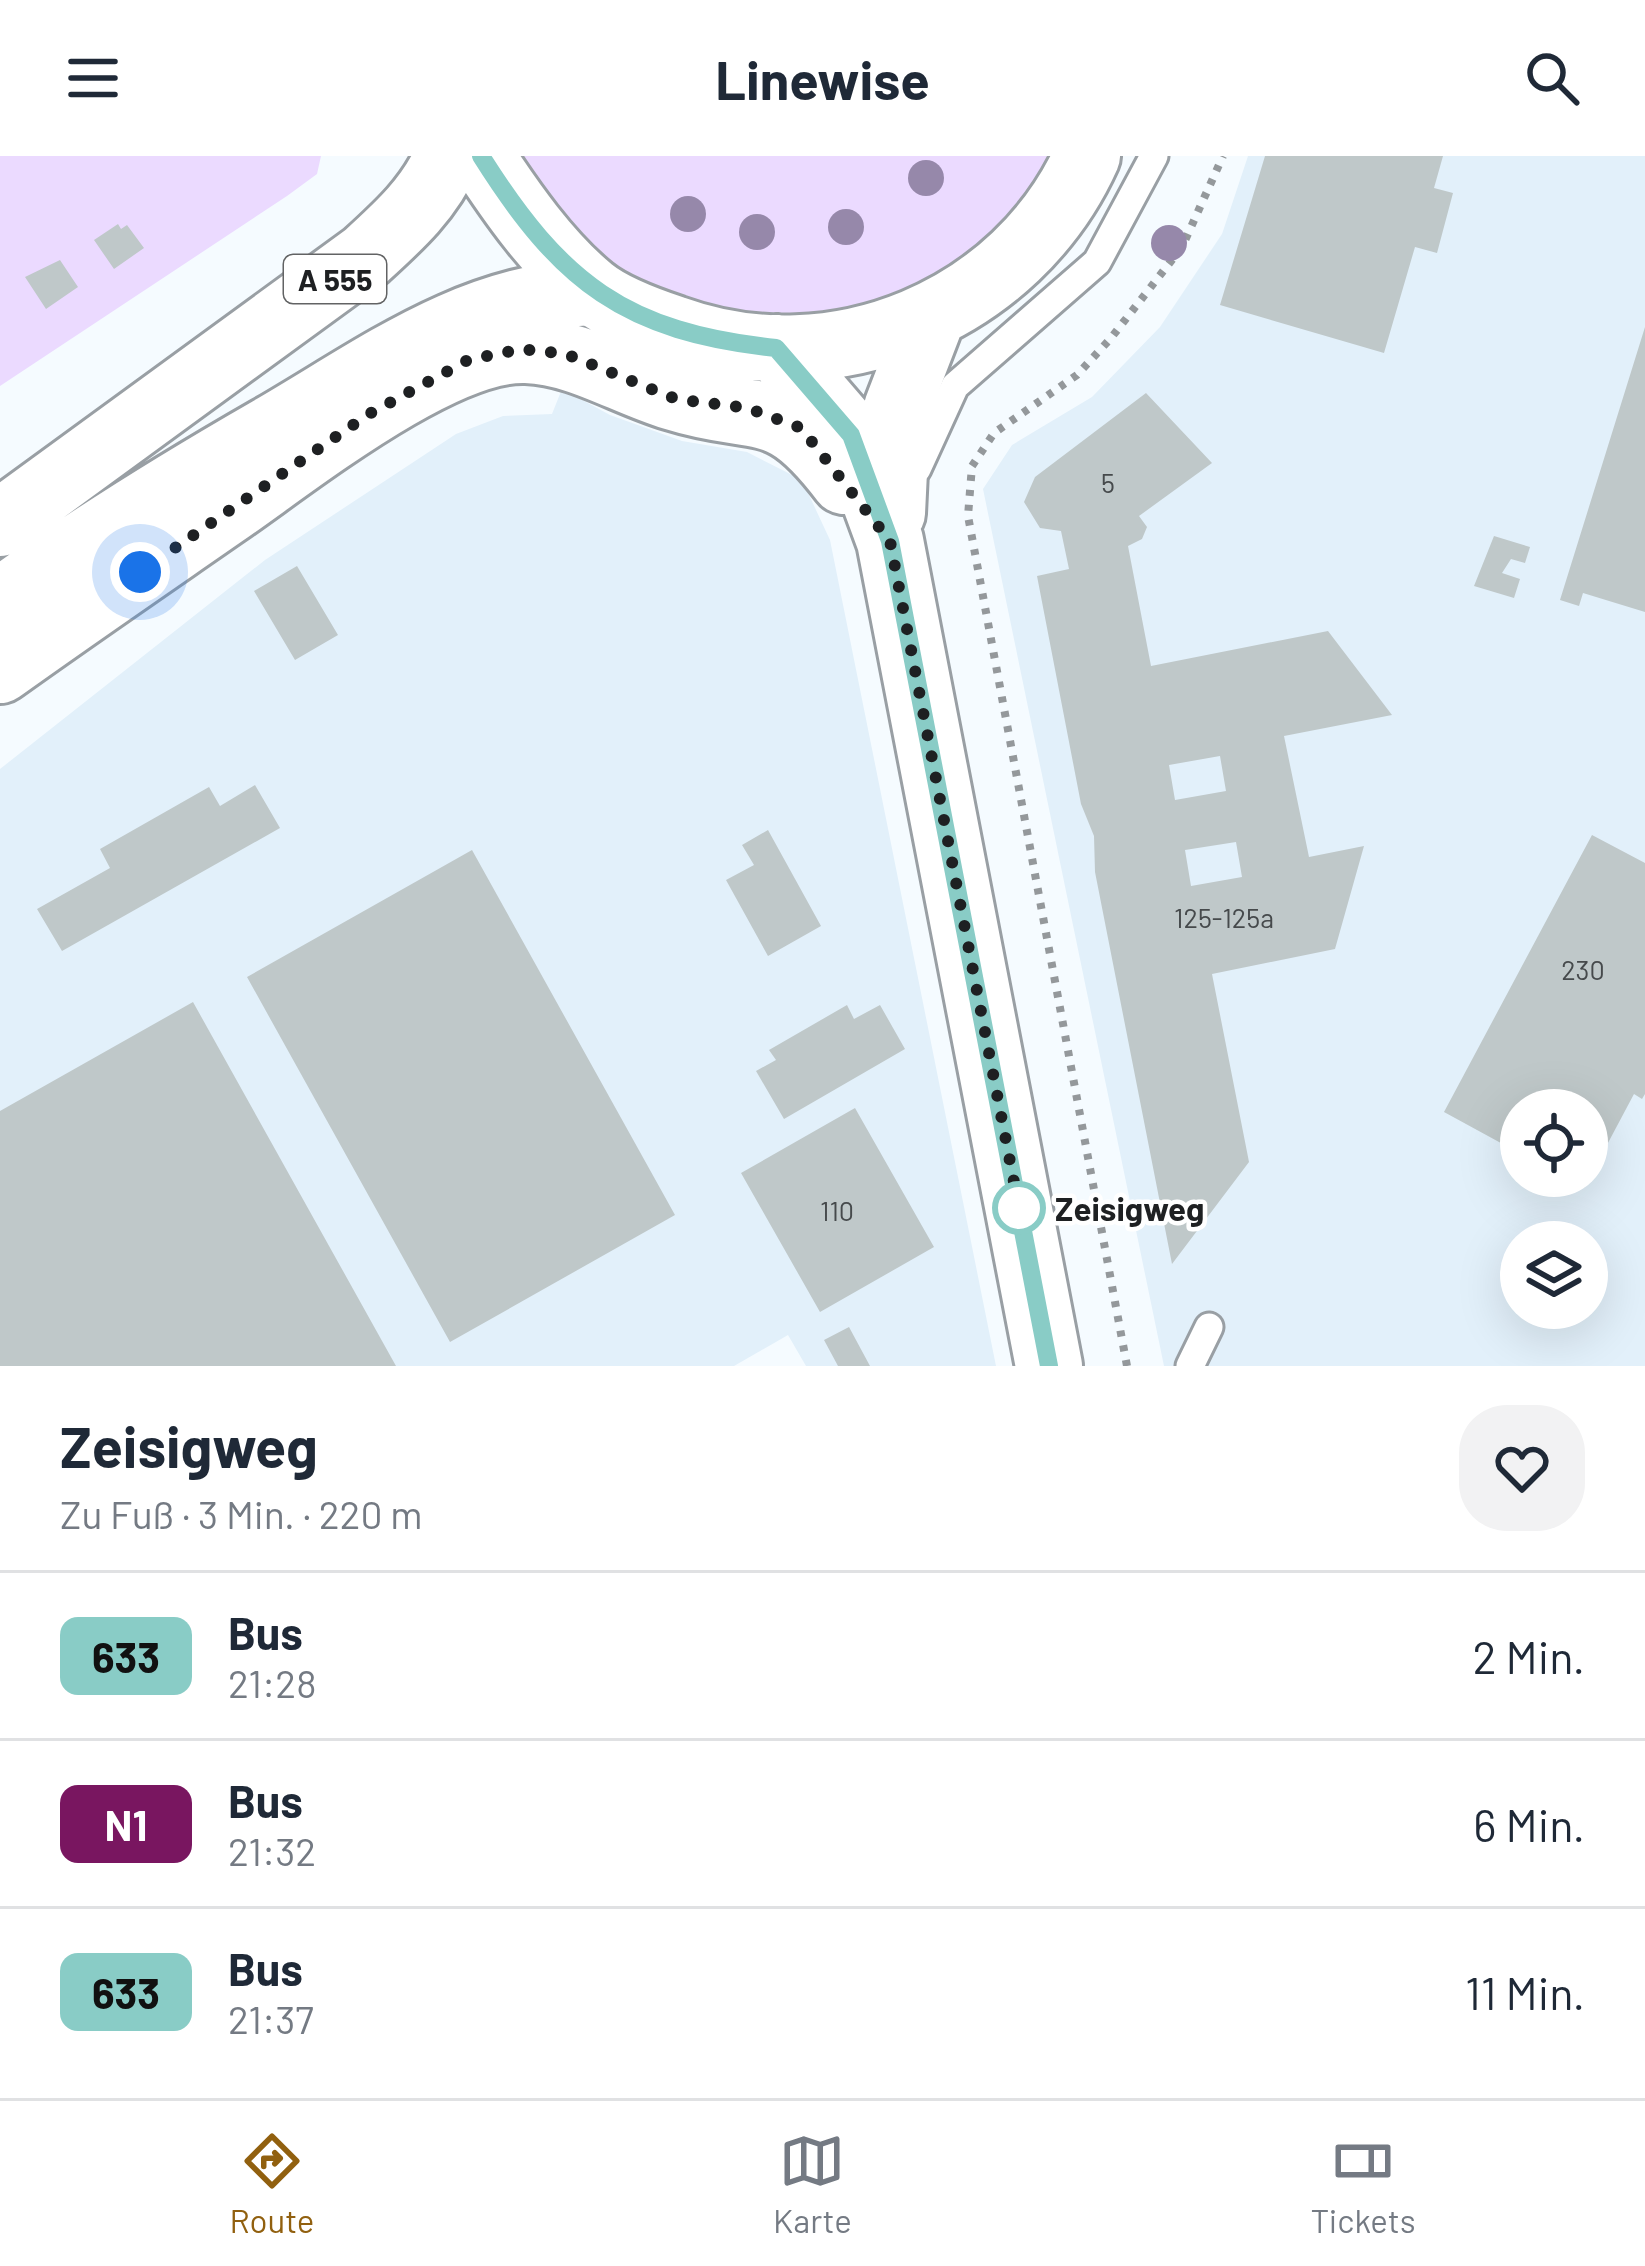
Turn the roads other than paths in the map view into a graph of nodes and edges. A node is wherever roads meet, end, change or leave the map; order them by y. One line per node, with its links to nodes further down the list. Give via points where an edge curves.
1 (448, 156): 8 (main road, A 555, via 407,219 366,256)
2 (481, 156): 5 (main road)
3 (1087, 156): 6 (main road, via 1068,198)
4 (1154, 156): 6 (lane, via 1097,262)
5 (592, 292): 7 (main road, via 706,341); 10 (main road, A 555, via 515,302 415,341 93,533)
6 (985, 310): 7 (main road, via 845,346); 9 (lane); 9 (main road, via 897,408)
7 (776, 348): 9 (main road, via 851,435)
8 (0, 523)
9 (890, 541): 11 (main road, via 801,428 747,408 676,399 566,354 521,349 468,360 369,414); 13 (main road)
10 (0, 602)
11 (0, 670)
12 (1209, 1328): 14 (lane)
13 (1049, 1366)
14 (1190, 1366)

